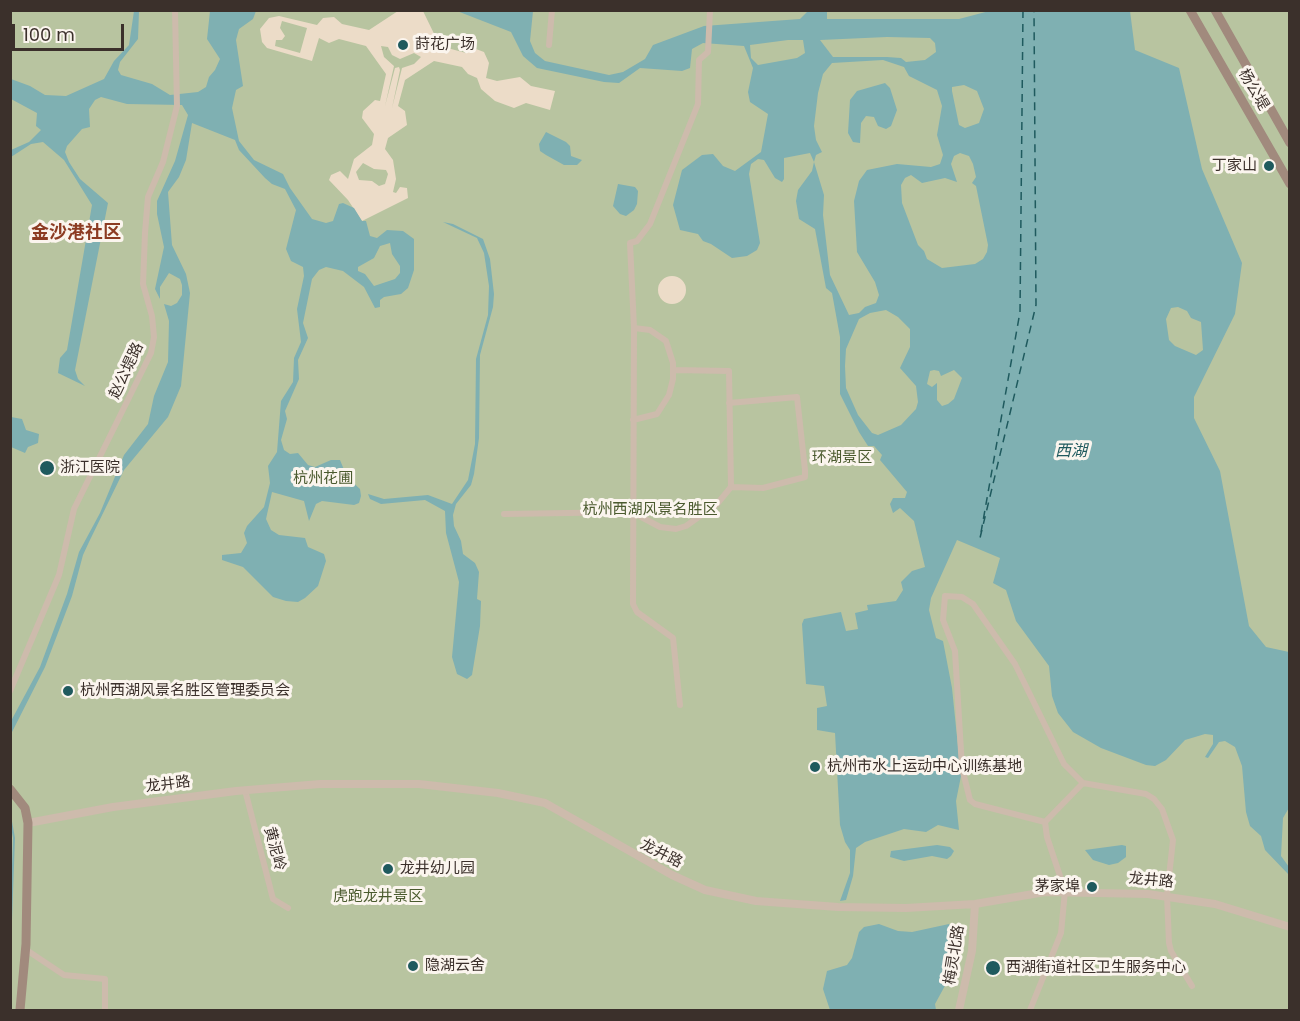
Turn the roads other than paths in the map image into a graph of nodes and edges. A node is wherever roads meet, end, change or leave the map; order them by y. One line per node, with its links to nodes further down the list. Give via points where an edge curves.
1 (174, 10): 16 (street, 赵公堤路, via 177,106 163,162 148,196 143,264 143,284 153,326 151,353 74,509 59,575)
2 (552, 10): 6 (street)
3 (710, 10): 9 (street, via 708,52 699,60 698,104 653,218 637,241 630,243)
4 (1190, 10): 8 (main road, 杨公堤)
5 (1215, 10): 7 (main road, 杨公堤)
6 (549, 45)
7 (1290, 143)
8 (1290, 184)
9 (634, 328): 10 (street, via 650,330 666,341); 12 (street)
10 (673, 370): 11 (street, via 729,371); 12 (street, via 663,407 649,417)
11 (729, 403): 13 (street); 13 (street, via 797,397 805,471 805,477 763,488)
12 (633, 420): 14 (street)
13 (731, 488): 14 (street, via 707,513 676,529 660,527)
14 (633, 513): 15 (street); 17 (street, via 633,604 637,612 673,638)
15 (504, 514)
16 (10, 691)
17 (680, 705)
18 (1083, 783): 21 (street); 21 (street, via 1064,764 1015,664 973,604 962,597 945,596 943,620 955,651 962,768 970,800); 24 (street, via 1139,792 1154,799 1162,809 1173,840)
19 (10, 789): 22 (main road, via 25,808)
20 (245, 790): 22 (street, 龙井路, via 113,807); 25 (street, 龙井路, via 320,784 396,784 498,793 545,803 566,812 652,866 705,890 735,897 838,907); 26 (street, 黄泥岭, via 273,898)
21 (1045, 822): 23 (street)
22 (28, 823): 28 (main road)
23 (1065, 891): 24 (street, 龙井路); 25 (street, 龙井路); 33 (street, via 1061,933)
24 (1167, 895): 27 (street, 龙井路, via 1215,904); 29 (street, via 1171,951)
25 (975, 904): 32 (street, 梅灵北路, via 972,951)
26 (288, 908)
27 (1290, 927)
28 (25, 949): 30 (main road); 31 (street, via 64,975 105,979)
29 (1192, 986)
30 (20, 1011)
31 (105, 1011)
32 (959, 1011)
33 (1030, 1011)

